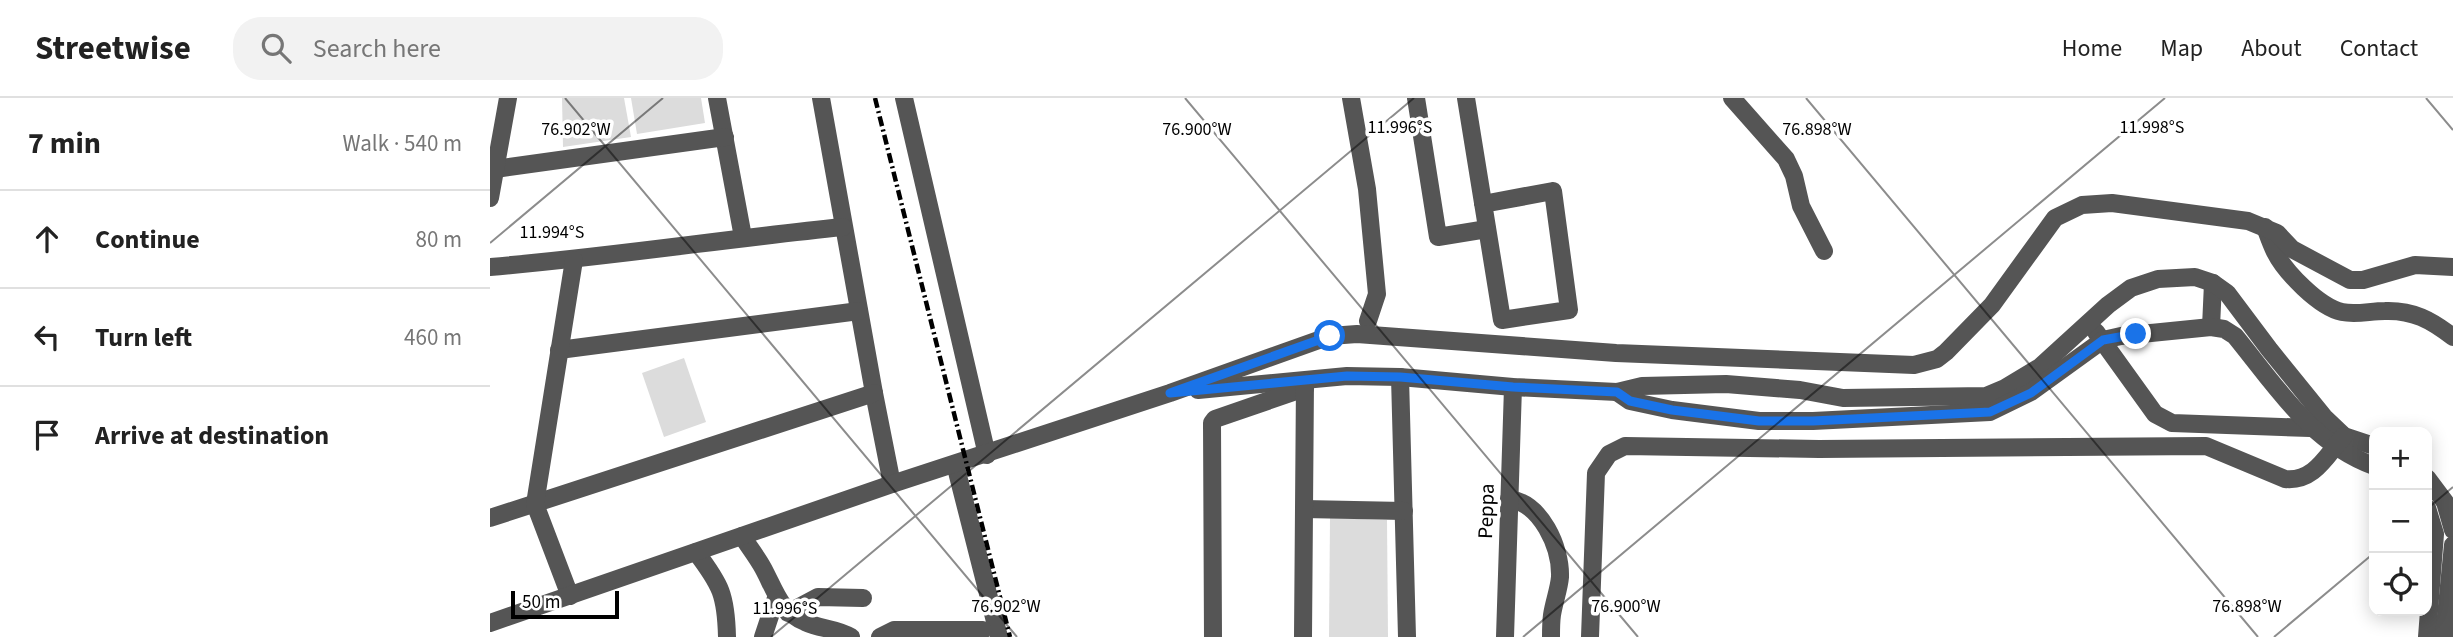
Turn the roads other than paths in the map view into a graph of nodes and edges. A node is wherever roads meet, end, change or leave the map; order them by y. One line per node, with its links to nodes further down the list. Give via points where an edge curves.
1 (508, 98): 10 (street)
2 (717, 98): 9 (street)
3 (821, 98): 13 (street)
4 (904, 98): 40 (street)
5 (1351, 98): 23 (street, via 1367,189 1377,294)
6 (1416, 98): 15 (street, via 1438,237)
7 (1466, 98): 12 (street)
8 (1732, 98): 17 (street, via 1786,159 1801,206)
9 (725, 137): 10 (street); 16 (street)
10 (495, 169): 11 (street)
11 (490, 198)
12 (1483, 204): 15 (street); 15 (street, via 1553,191 1569,310 1502,320)
13 (843, 227): 16 (street); 22 (street)
14 (2265, 227): 20 (street, via 2292,249 2350,279 2363,280 2415,265); 26 (street, via 2283,266 2324,304 2353,314 2418,315); 35 (street, via 2112,203 2082,205 2050,223 1992,305 1946,352 1914,365 1616,353 1357,334 1330,336)
15 (1487, 229)
16 (743, 237): 18 (street)
17 (1824, 251)
18 (574, 260): 19 (street); 28 (street)
19 (490, 267)
20 (2453, 267)
21 (2213, 283): 24 (street, via 2179,277 2144,282 2119,296); 25 (street); 38 (street, via 2227,293)
22 (859, 311): 28 (street); 34 (street)
23 (1368, 321)
24 (2090, 323): 27 (street); 31 (street, via 2040,367 1986,396 1843,398)
25 (2211, 327): 27 (street); 37 (street, via 2235,336)
26 (2453, 337)
27 (2103, 340): 36 (street, via 2031,393 1990,412 1813,421); 37 (street, via 2155,414 2172,423)
28 (559, 350): 46 (street)
29 (1400, 377): 30 (street, via 1347,376); 32 (street); 48 (street)
30 (1305, 384): 35 (street); 47 (street); 65 (street, via 1212,423)
31 (1726, 384): 33 (street); 36 (street)
32 (1513, 387): 33 (street); 45 (street, Peppa)
33 (1617, 392): 36 (street, via 1630,401)
34 (874, 393): 43 (street); 46 (street)
35 (1170, 393): 40 (street)
36 (1723, 417)
37 (2310, 428): 38 (street)
38 (2340, 441): 39 (street); 41 (street); 70 (street, via 2315,471 2294,480 2206,446 1625,446 1609,454 1596,473)
39 (2369, 445)
40 (987, 454): 42 (street)
41 (2369, 462)
42 (955, 464): 43 (street); 60 (street)
43 (892, 485): 52 (street)
44 (2432, 485): 51 (street, via 2445,502)
45 (1509, 499): 68 (street, Peppa); 69 (street, via 1524,502 1535,512 1559,560)
46 (535, 504): 49 (street); 55 (street)
47 (1304, 509): 48 (street); 66 (street)
48 (1404, 511): 67 (street)
49 (490, 519)
50 (2432, 524): 71 (street)
51 (2453, 530)
52 (742, 536): 54 (street); 56 (street)
53 (2453, 545): 72 (street)
54 (696, 552): 55 (street); 61 (street, via 717,582 726,606)
55 (570, 596): 59 (street)
56 (776, 598): 58 (street); 62 (street)
57 (863, 598): 58 (street, via 818,597)
58 (788, 613): 63 (street)
59 (490, 623)
60 (991, 634): 64 (street, via 894,630)
61 (727, 637)
62 (763, 637)
63 (851, 637)
64 (880, 637)
65 (1213, 637)
66 (1303, 637)
67 (1406, 637)
68 (1505, 637)
69 (1551, 637)
70 (1590, 637)
71 (2427, 637)
72 (2444, 637)

